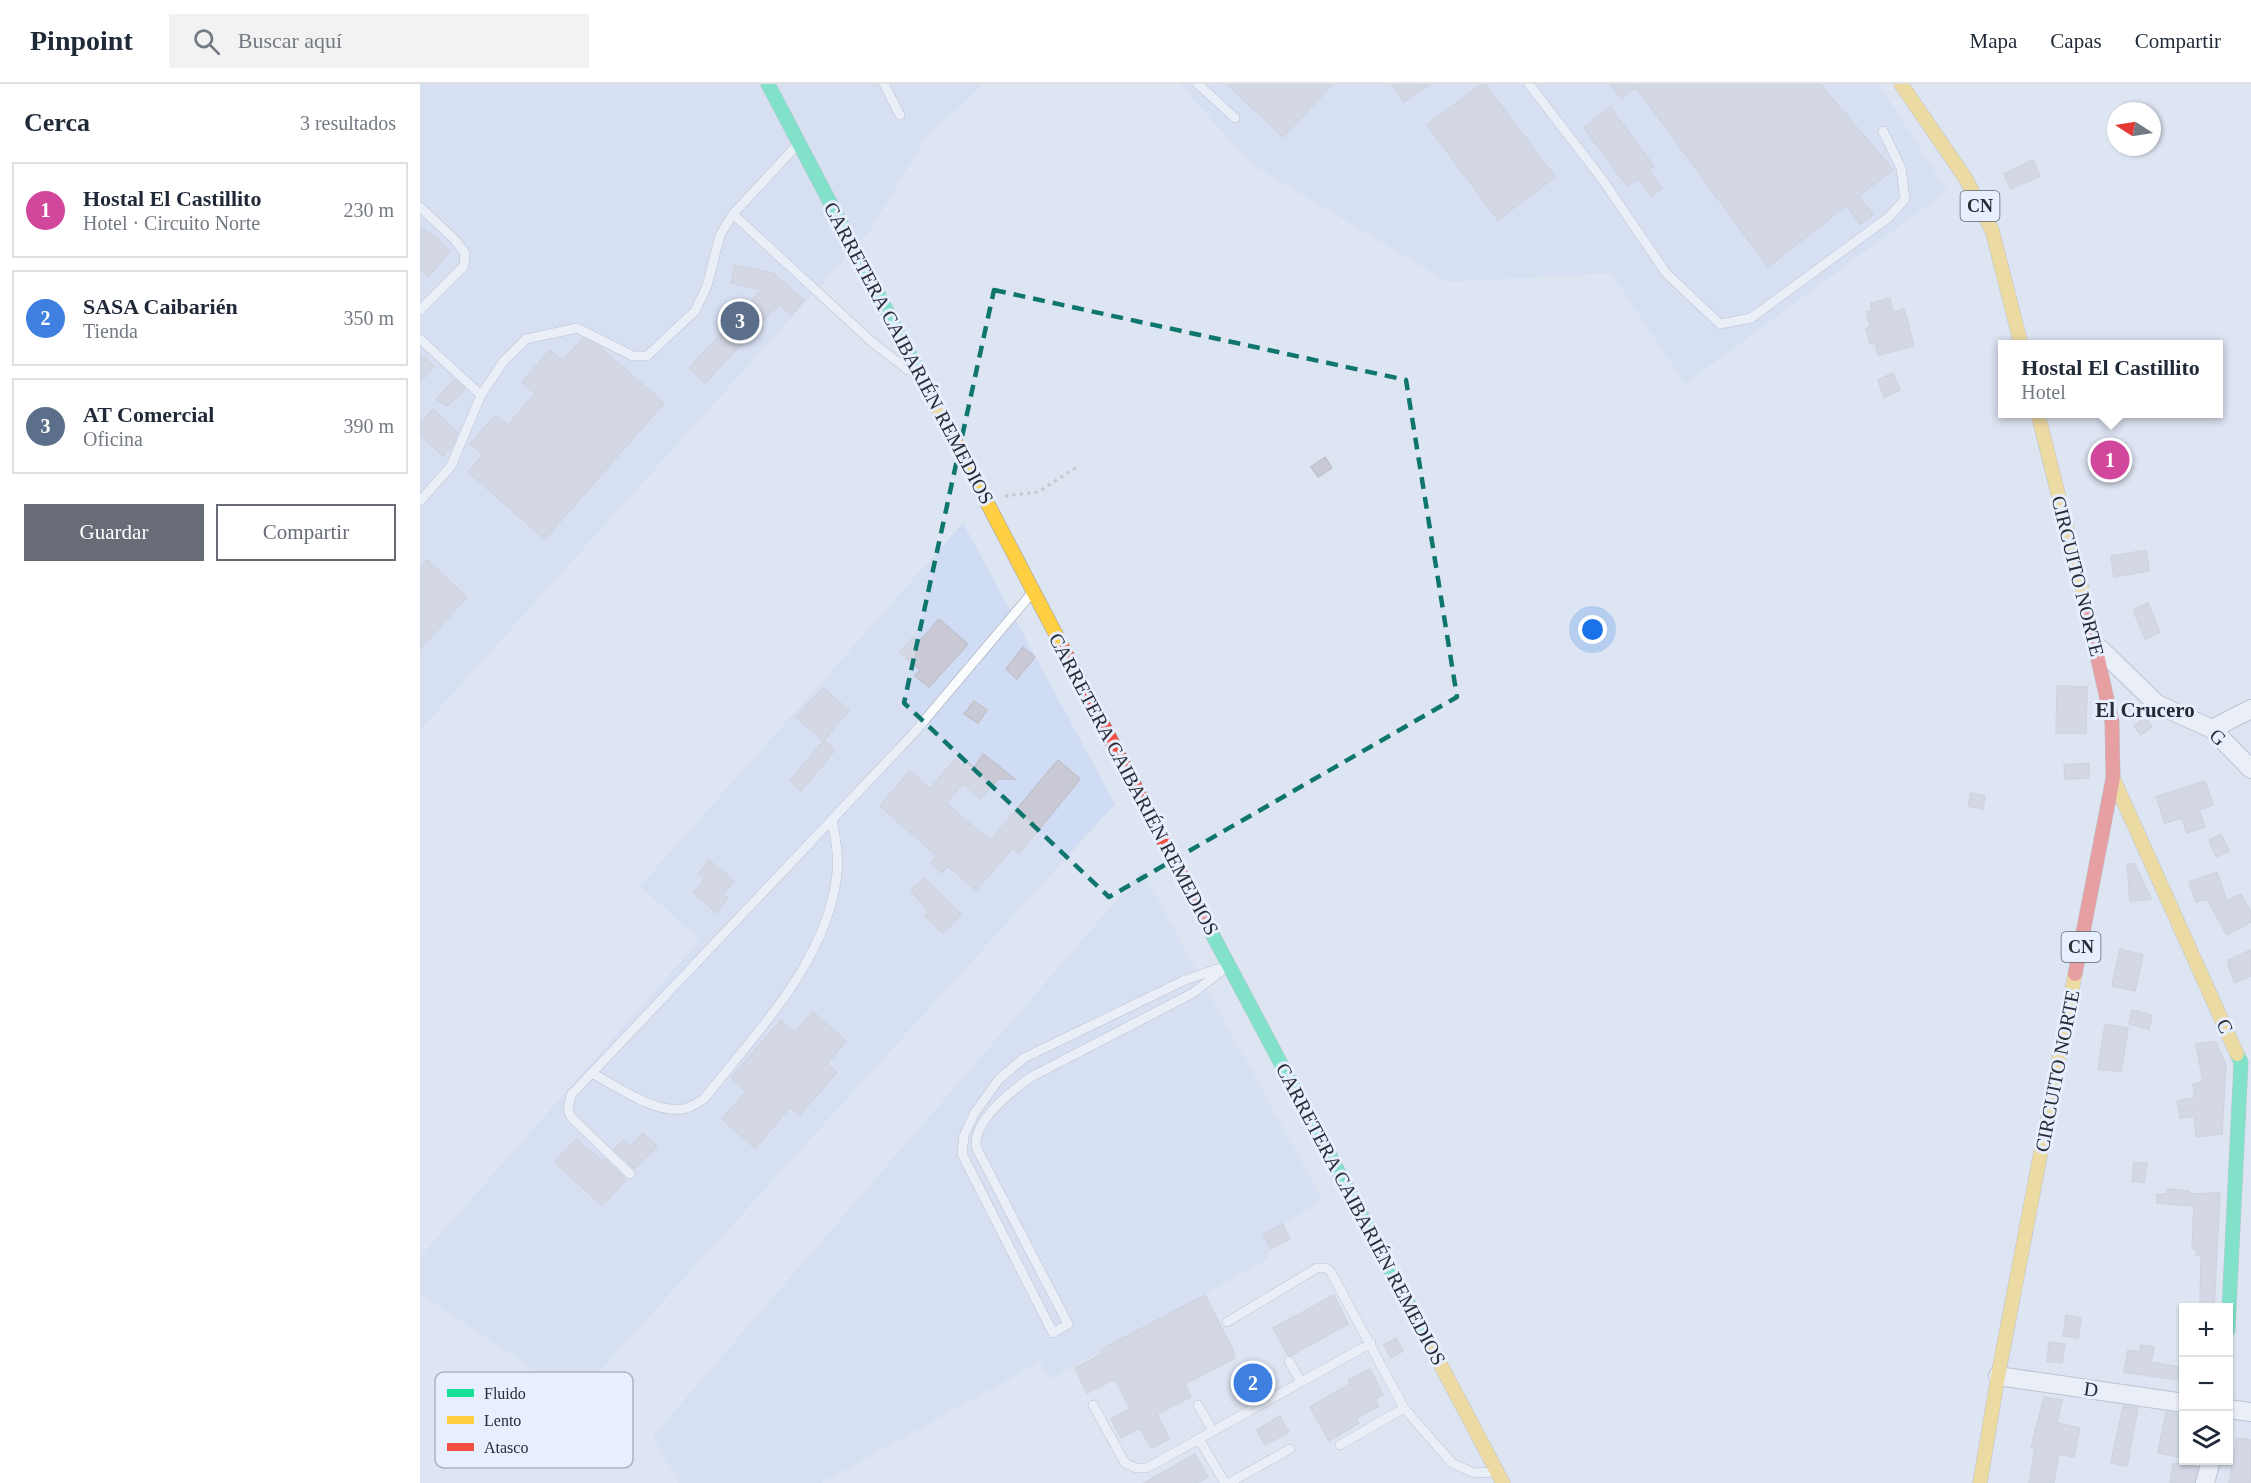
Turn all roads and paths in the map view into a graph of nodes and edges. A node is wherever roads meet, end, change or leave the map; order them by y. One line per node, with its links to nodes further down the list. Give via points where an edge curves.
1 (768, 84): 9 (street, CARRETERA CAIBARIÉN REMEDIOS)
2 (884, 84): 6 (lane)
3 (1198, 84): 7 (lane)
4 (1529, 84): 8 (lane, via 1602,179 1666,273 1720,324 1751,318 1889,217 1905,199 1901,168)
5 (1901, 84): 14 (street, CN, via 1966,179 1992,230)
6 (900, 115)
7 (1235, 118)
8 (1883, 131)
9 (799, 143): 11 (lane); 15 (street, CARRETERA CAIBARIÉN REMEDIOS)
10 (420, 207): 12 (lane, via 465,253 464,266)
11 (734, 214): 15 (lane, via 872,342); 16 (lane, via 720,235 707,286 695,311 646,356 633,357 577,328 543,334 526,339 503,362)
12 (420, 310)
13 (420, 339): 16 (lane)
14 (2020, 340)
15 (924, 382): 19 (street, CARRETERA CAIBARIÉN REMEDIOS)
16 (481, 394): 20 (lane, via 451,466)
17 (2039, 418): 22 (street, CIRCUITO NORTE / CN)
18 (1077, 467): 19 (path, via 1038,492)
19 (985, 498): 21 (street, CARRETERA CAIBARIÉN REMEDIOS)
20 (420, 501)
21 (1034, 591): 27 (lane, via 913,734); 28 (street, CARRETERA CAIBARIÉN REMEDIOS)
22 (2096, 646): 24 (street, G, via 2157,704); 26 (street, CIRCUITO NORTE / CN, via 2112,722)
23 (2251, 709): 24 (street)
24 (2212, 729): 25 (street, G)
25 (2251, 768)
26 (2113, 778): 29 (street, C); 36 (street, CIRCUITO NORTE / CN)
27 (832, 819): 30 (lane); 30 (lane, via 837,874 829,910 810,959 704,1099 689,1108 654,1106)
28 (1229, 965): 28 (lane, via 1185,980 1024,1058 999,1079 974,1114 964,1136 962,1154 1053,1333 1068,1324 976,1147 978,1132 1011,1091 1031,1077 1192,993); 49 (street, CARRETERA CAIBARIÉN REMEDIOS)
29 (2246, 1067): 32 (street, C)
30 (592, 1073): 31 (lane, via 571,1095 568,1110)
31 (630, 1174)
32 (2231, 1303)
33 (1227, 1322): 34 (lane, via 1317,1268 1326,1268)
34 (1371, 1343): 37 (lane); 41 (lane)
35 (1289, 1361): 37 (lane)
36 (1998, 1376): 38 (street, D); 52 (street, CIRCUITO NORTE / CN)
37 (1301, 1382): 44 (lane)
38 (2179, 1401)
39 (1093, 1405): 45 (lane, via 1125,1463 1136,1468 1147,1468)
40 (1197, 1405): 44 (lane)
41 (1404, 1408): 46 (lane); 49 (lane, via 1452,1463)
42 (2233, 1410): 43 (street)
43 (2251, 1412)
44 (1213, 1431): 45 (lane)
45 (1199, 1439): 50 (lane)
46 (1340, 1445)
47 (1290, 1449): 51 (lane)
48 (2210, 1465): 53 (street)
49 (1500, 1478)
50 (1224, 1483)
51 (1229, 1483)
52 (1980, 1483)
53 (2205, 1483)

